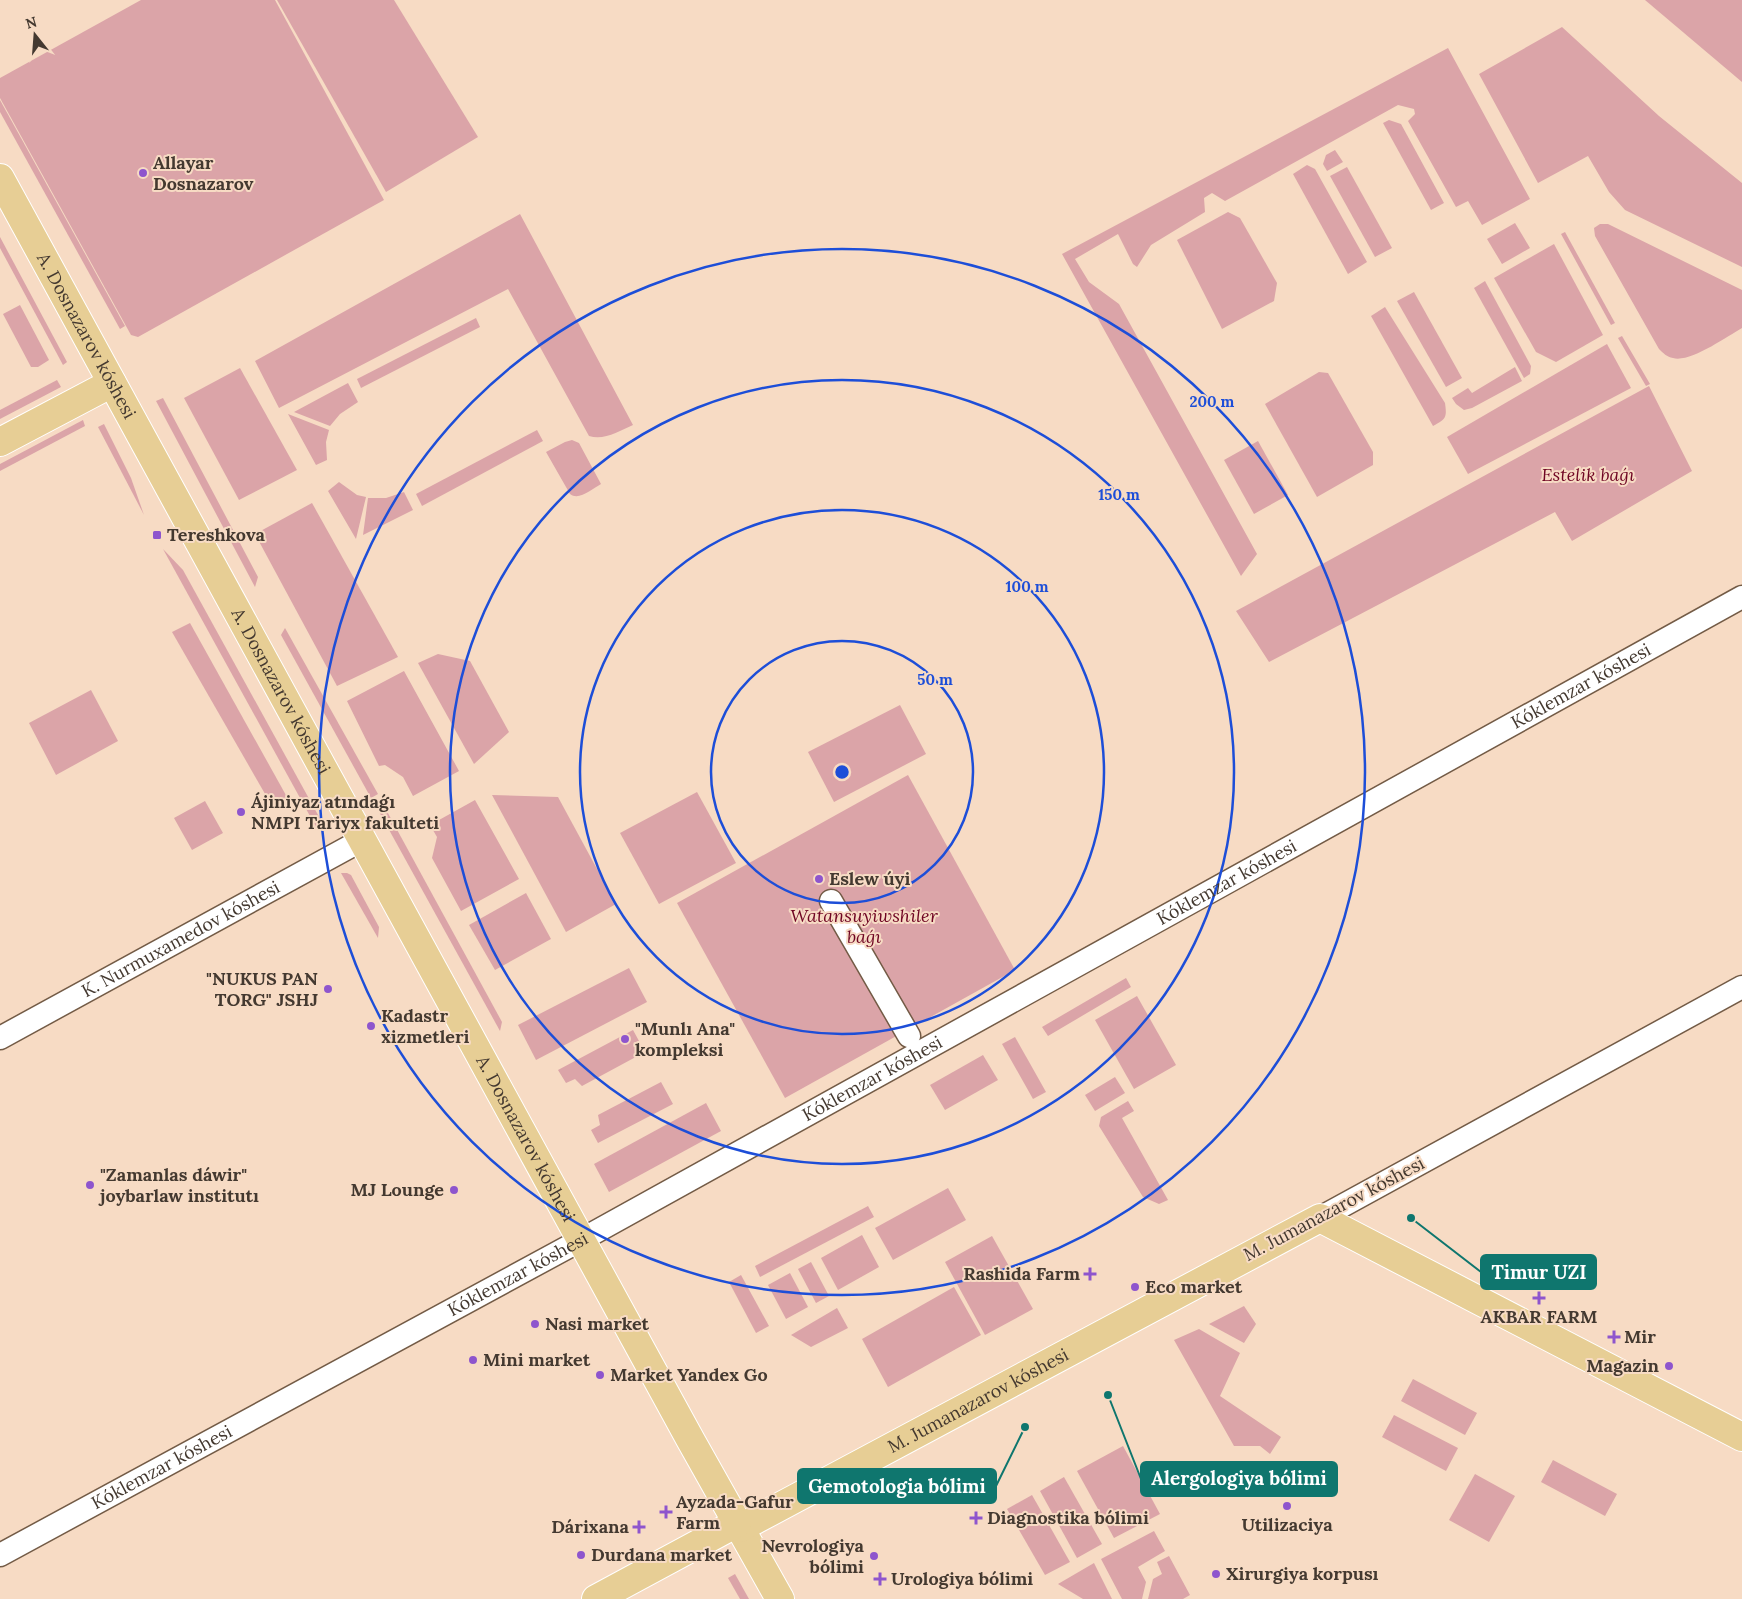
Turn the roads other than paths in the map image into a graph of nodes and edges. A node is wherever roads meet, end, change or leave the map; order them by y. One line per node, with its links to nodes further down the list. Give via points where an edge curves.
1 (0, 178): 2 (main road, A. Dosnazarov kóshesi)
2 (112, 383): 3 (main road); 5 (main road, A. Dosnazarov kóshesi)
3 (0, 442)
4 (1742, 597): 11 (street, Kóklemzar kóshesi)
5 (362, 840): 9 (street, K. Nurmuxamedov kóshesi); 11 (main road, A. Dosnazarov kóshesi)
6 (831, 901): 8 (street)
7 (1742, 987): 10 (street, M. Jumanazarov kóshesi)
8 (909, 1036)
9 (0, 1038)
10 (1320, 1218): 12 (main road); 13 (main road, M. Jumanazarov kóshesi)
11 (581, 1240): 13 (main road, A. Dosnazarov kóshesi); 14 (street, Kóklemzar kóshesi)
12 (1742, 1437)
13 (739, 1525): 15 (main road, M. Jumanazarov kóshesi); 16 (main road, A. Dosnazarov kóshesi)
14 (0, 1554)
15 (596, 1599)
16 (780, 1599)

